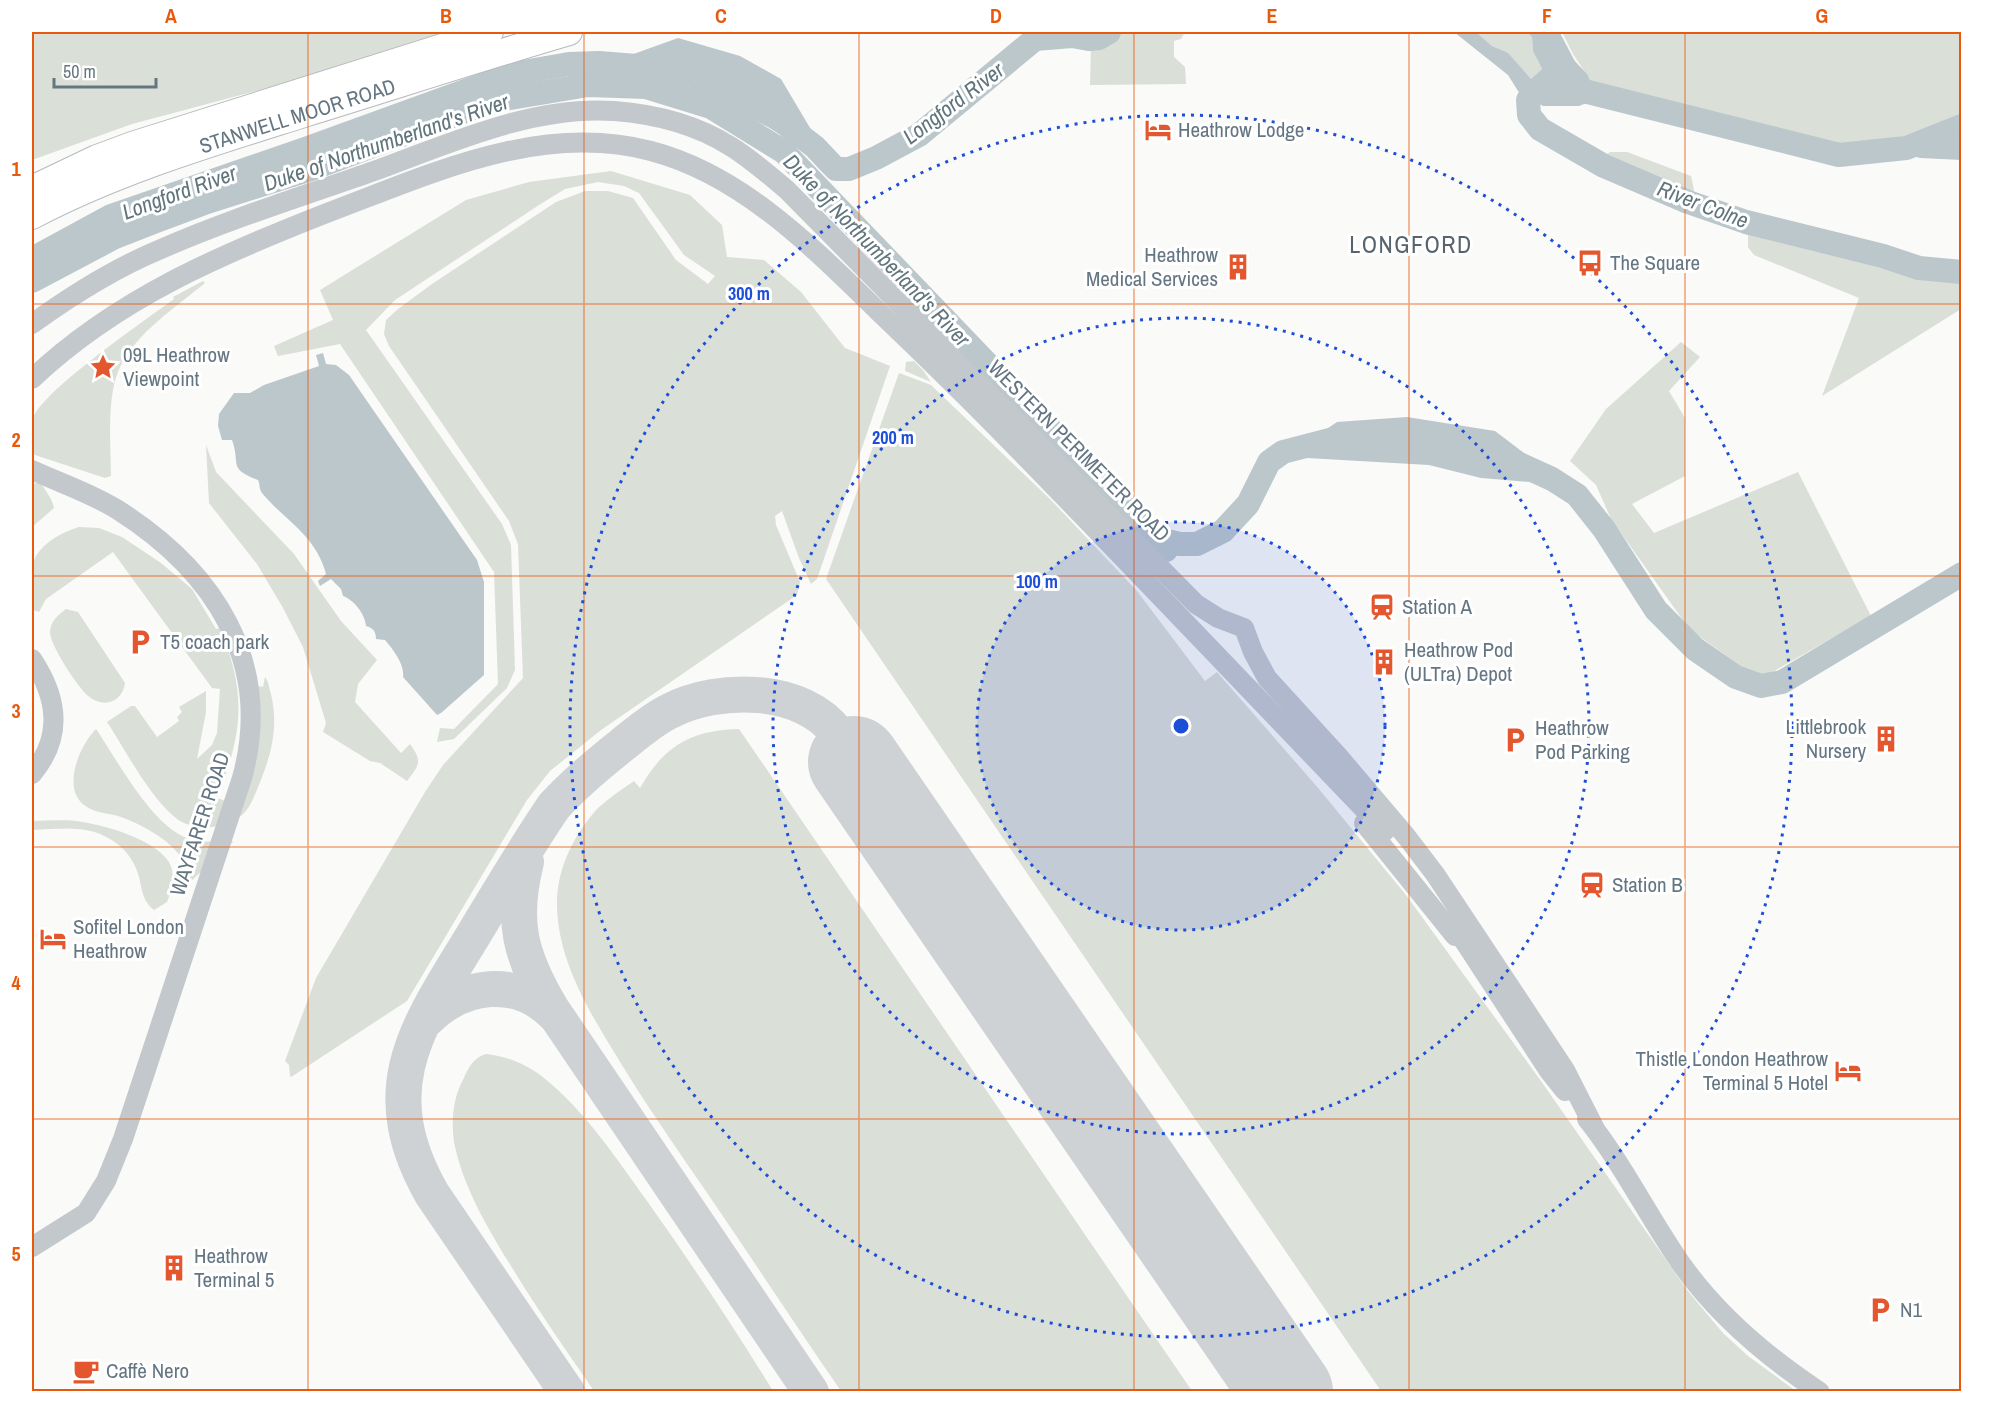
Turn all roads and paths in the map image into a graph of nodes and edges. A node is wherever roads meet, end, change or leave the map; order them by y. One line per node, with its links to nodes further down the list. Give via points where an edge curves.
1 (490, 32): 3 (main road, STANWELL MOOR ROAD, via 132,145)
2 (569, 32): 4 (main road, STANWELL MOOR ROAD, via 187,152 104,183)
3 (32, 189)
4 (32, 216)
5 (32, 324): 11 (street, WESTERN PERIMETER ROAD, via 87,287 159,249 418,154 523,120 586,110 639,114 687,125 730,146 787,190 1196,604 1244,628 1267,678)
6 (32, 379): 9 (street, WESTERN PERIMETER ROAD, via 53,358 153,290 227,253 429,174 500,152 553,143 623,146 653,152 732,186 812,248 985,415 1216,652)
7 (32, 470): 16 (street, WAYFARER ROAD, via 119,510 177,556 218,603 241,655 252,726 242,778 106,1181 86,1213)
8 (32, 659): 10 (street, via 48,687 54,723 43,759)
9 (1319, 764): 12 (street, WESTERN PERIMETER ROAD); 14 (street, WESTERN PERIMETER ROAD)
10 (32, 774)
11 (1393, 822): 12 (street, WESTERN PERIMETER ROAD); 13 (street, WESTERN PERIMETER ROAD)
12 (1409, 852): 13 (street, WESTERN PERIMETER ROAD); 14 (street, WESTERN PERIMETER ROAD)
13 (1435, 874): 15 (street, WESTERN PERIMETER ROAD, via 1560,1062)
14 (1476, 961): 15 (street, WESTERN PERIMETER ROAD, via 1549,1071)
15 (1594, 1127): 17 (street, WESTERN PERIMETER ROAD, via 1683,1266 1729,1321)
16 (33, 1248)
17 (1820, 1392)

